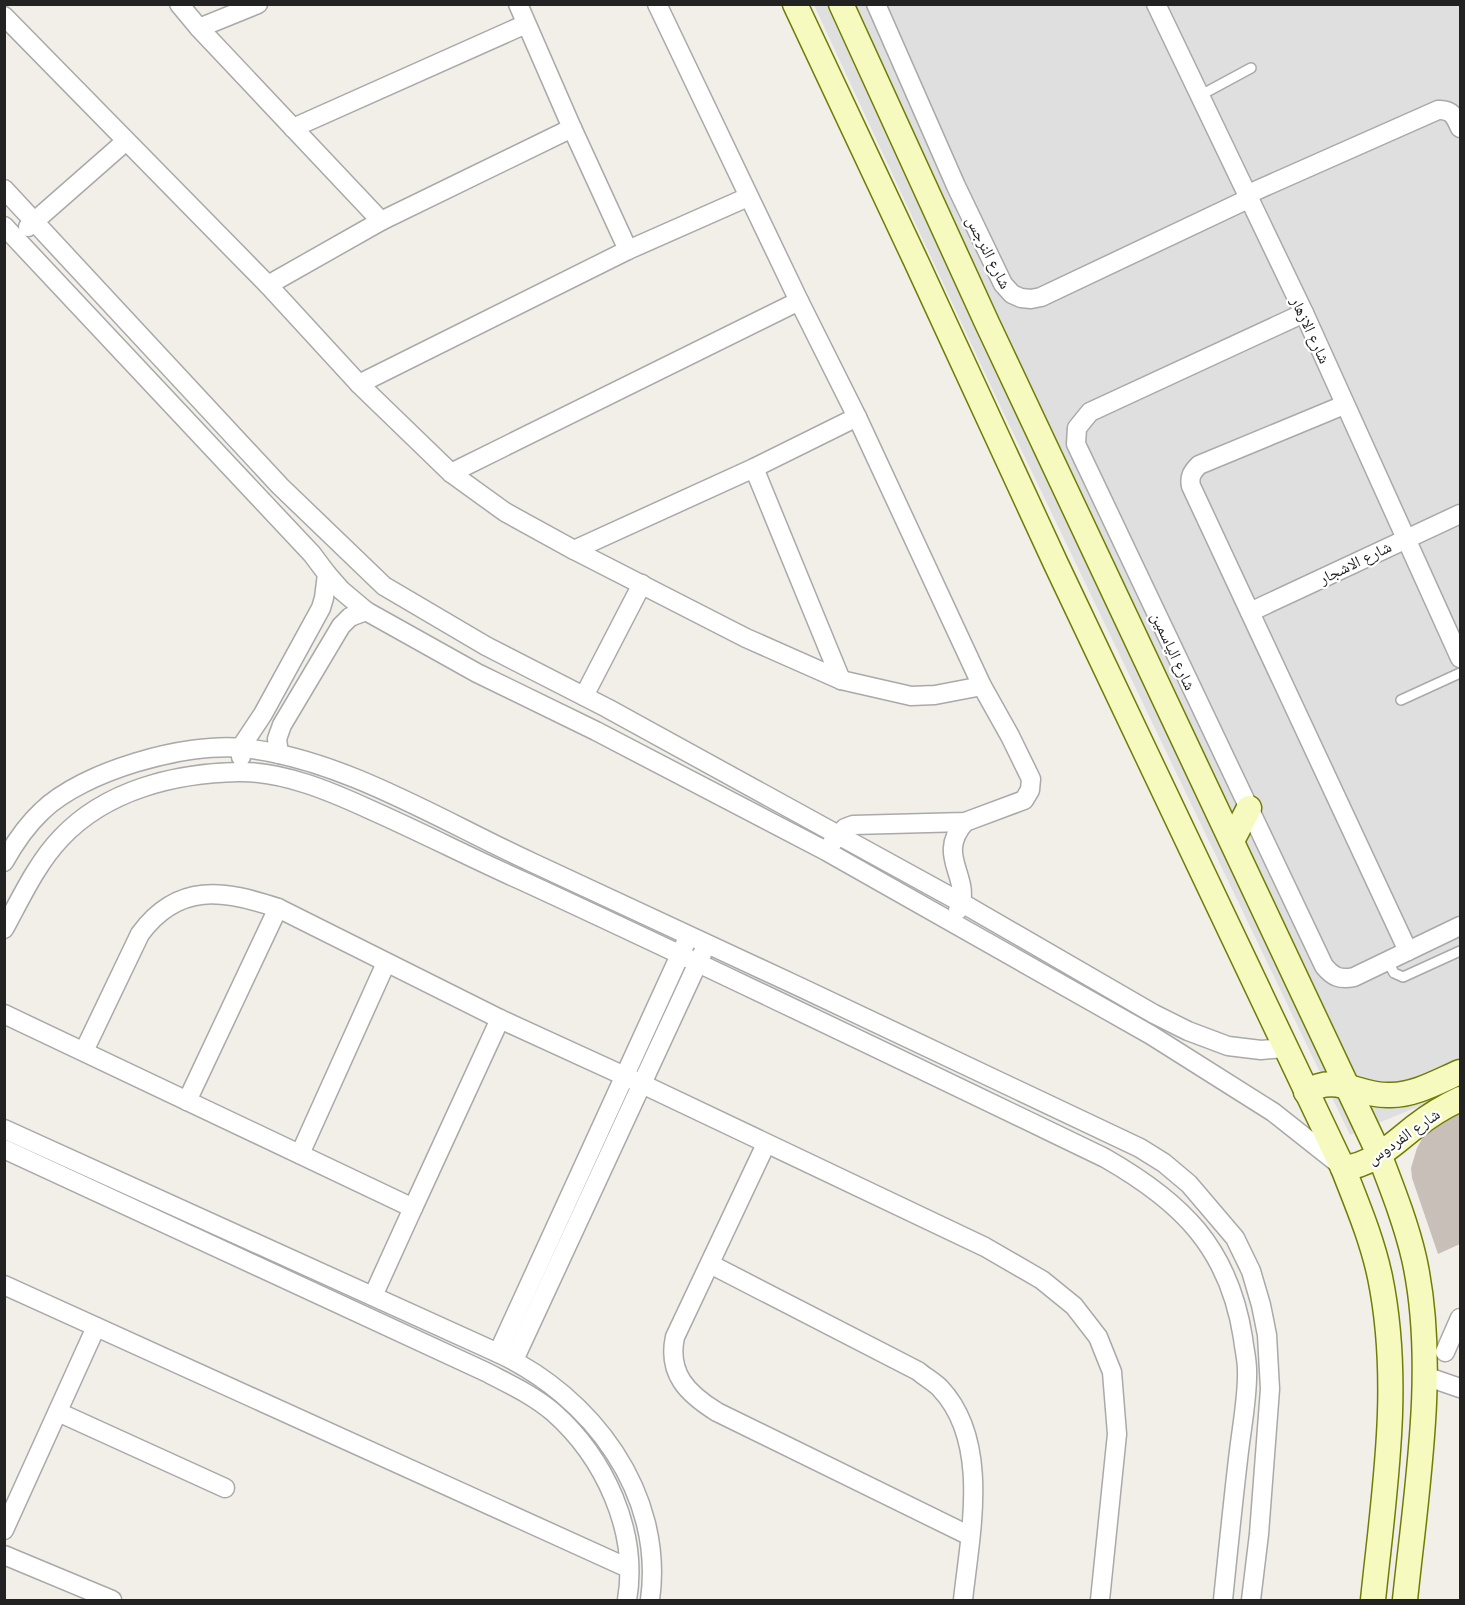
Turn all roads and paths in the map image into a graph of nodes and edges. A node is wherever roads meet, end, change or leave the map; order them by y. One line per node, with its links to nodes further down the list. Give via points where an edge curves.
1 (179, 4): 11 (street)
2 (258, 4): 11 (street)
3 (518, 4): 10 (street)
4 (657, 4): 20 (street)
5 (795, 4): 76 (street)
6 (841, 4): 21 (street)
7 (1156, 4): 13 (street, شارع الازهار)
8 (880, 6): 18 (street, شارع النرجس)
9 (4, 16): 17 (street)
10 (526, 24): 14 (street); 15 (street)
11 (199, 28): 14 (street)
12 (1251, 68): 13 (lane)
13 (1201, 95): 22 (street, شارع الازهار)
14 (293, 128): 24 (street)
15 (572, 128): 24 (street); 26 (street)
16 (1461, 128): 22 (street, شارع النرجس, via 1452,112 1438,110)
17 (126, 141): 23 (street); 27 (street)
18 (956, 186): 21 (street); 22 (street, شارع النرجس, via 1003,284 1012,294 1031,299)
19 (4, 189): 23 (street)
20 (748, 197): 26 (street); 28 (street)
21 (929, 197): 36 (street)
22 (1247, 197): 29 (street, شارع الازهار)
23 (35, 220): 25 (street); 48 (street, via 280,486 384,586 486,646)
24 (381, 221): 27 (street)
25 (10, 232): 40 (street)
26 (628, 250): 30 (street)
27 (268, 285): 30 (street)
28 (799, 301): 32 (street); 34 (street)
29 (1304, 314): 31 (street, شارع الازهار); 35 (street, شارع الياسمين, via 1090,412 1077,428 1076,444)
30 (358, 384): 34 (street)
31 (1344, 405): 38 (street, شارع الازهار); 43 (street, via 1199,465 1193,471 1191,486)
32 (857, 417): 33 (street); 47 (street)
33 (754, 468): 39 (street); 46 (street)
34 (451, 473): 39 (street, via 505,512)
35 (1098, 491): 36 (street); 55 (street, شارع الياسمين)
36 (1072, 504): 58 (street)
37 (1461, 514): 38 (street, شارع الاشجار)
38 (1406, 538): 43 (street, شارع الاشجار); 44 (street, شارع الازهار)
39 (574, 550): 41 (street)
40 (327, 574): 42 (street); 52 (street, via 321,608)
41 (642, 584): 46 (street, via 746,638); 48 (street)
42 (366, 611): 51 (street, via 477,673); 53 (street, via 350,617 341,626 282,725)
43 (1250, 612): 68 (street)
44 (1461, 658)
45 (1461, 673): 49 (lane)
46 (841, 680): 47 (street, via 911,696)
47 (982, 686): 56 (street, via 1032,785 1024,800)
48 (584, 696): 50 (street)
49 (1401, 700)
50 (607, 708): 51 (street); 57 (street)
51 (596, 731): 59 (street)
52 (241, 747): 53 (street); 54 (street); 60 (street, via 198,749 152,758 85,783 42,811)
53 (279, 754): 66 (street, via 342,773 405,800)
54 (241, 771): 65 (street, via 157,783 94,809 59,839); 70 (street, via 314,786 351,801)
55 (1249, 808): 58 (street); 71 (street, شارع الياسمين, via 1324,966 1332,975 1342,979 1354,976)
56 (965, 822): 57 (street, via 862,823); 61 (street, via 952,850)
57 (838, 834): 59 (street); 61 (street)
58 (1232, 841): 82 (street)
59 (826, 851): 63 (street)
60 (4, 862)
61 (962, 903): 63 (street); 76 (street, via 1188,1031 1228,1046)
62 (278, 908): 73 (street); 77 (street, via 220,894 195,896 160,912 140,934); 85 (street)
63 (952, 922): 91 (street, via 1151,1035 1273,1112)
64 (1461, 926): 68 (street, شارع الياسمين)
65 (4, 929)
66 (689, 934): 67 (street); 70 (street)
67 (708, 943): 72 (street); 78 (street)
68 (1408, 951): 71 (street, شارع الياسمين)
69 (1461, 951): 71 (lane, via 1403,977 1394,973)
70 (680, 954): 72 (street); 81 (street)
71 (1387, 960)
72 (698, 962): 80 (street); 81 (street)
73 (386, 963): 75 (street); 89 (street)
74 (4, 1014): 77 (street)
75 (500, 1019): 81 (street); 92 (street)
76 (1285, 1048): 83 (street)
77 (84, 1051): 85 (street)
78 (942, 1054): 80 (street); 116 (street, via 1164,1163 1189,1184 1235,1238 1251,1271 1268,1335 1267,1440)
79 (1461, 1072): 82 (street, شارع الفردوس, via 1425,1087 1391,1095 1362,1092)
80 (931, 1074): 115 (street, via 1138,1177 1166,1198 1211,1248 1227,1278 1239,1314 1248,1370)
81 (633, 1080): 87 (street); 101 (street)
82 (1345, 1085): 83 (street, شارع الفردوس, via 1326,1083); 90 (street)
83 (1306, 1092): 91 (street)
84 (1461, 1099): 90 (street, شارع الفردوس, via 1430,1115)
85 (188, 1101): 89 (street)
86 (4, 1129): 95 (street)
87 (766, 1144): 93 (street); 114 (street, via 985,1247 1042,1280 1074,1306 1098,1336 1112,1372 1117,1434)
88 (4, 1149): 99 (street)
89 (300, 1154): 92 (street)
90 (1379, 1154): 91 (street, شارع الفردوس, via 1362,1165); 100 (street, via 1414,1259 1422,1308)
91 (1343, 1168): 117 (street, via 1371,1243 1390,1350 1389,1445)
92 (413, 1208): 95 (street)
93 (710, 1264): 107 (street, via 918,1371 940,1387 956,1409 973,1466); 107 (street, via 675,1337 672,1352 679,1377 700,1402)
94 (4, 1285): 98 (street)
95 (373, 1296): 96 (street)
96 (408, 1312): 99 (street); 101 (street)
97 (1461, 1318): 100 (street)
98 (96, 1327): 104 (street); 109 (street)
99 (399, 1332): 109 (street, via 532,1397 576,1436 610,1487 626,1538)
100 (1443, 1353): 102 (street)
101 (506, 1357): 112 (street, via 566,1396 592,1421 625,1469 639,1500 649,1541)
102 (1425, 1376): 103 (street); 118 (street)
103 (1461, 1388)
104 (58, 1412): 105 (street); 106 (street)
105 (225, 1488)
106 (4, 1530)
107 (970, 1536): 113 (street)
108 (4, 1555): 110 (street)
109 (628, 1568): 111 (street)
110 (112, 1600)
111 (627, 1600)
112 (650, 1600)
113 (963, 1600)
114 (1100, 1600)
115 (1223, 1600)
116 (1251, 1600)
117 (1372, 1600)
118 (1405, 1600)

